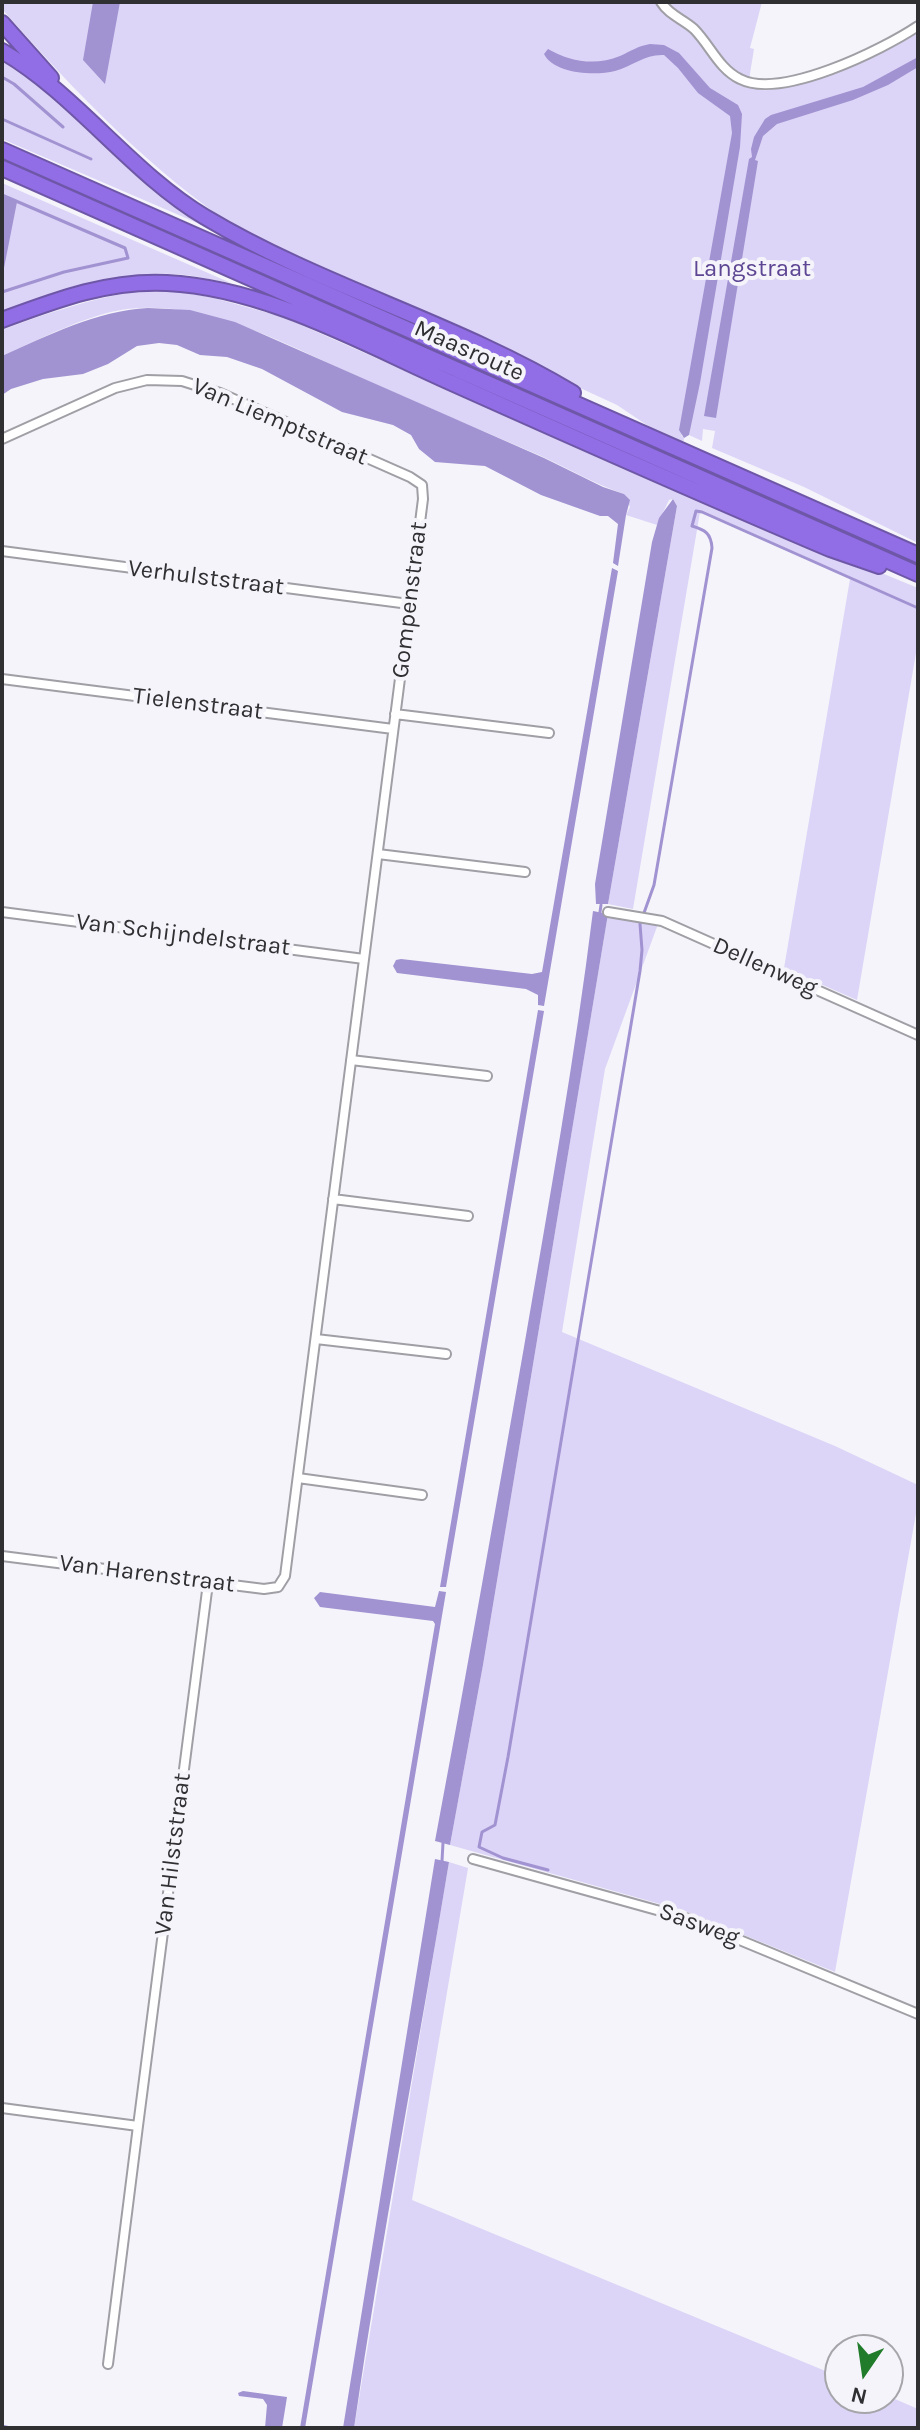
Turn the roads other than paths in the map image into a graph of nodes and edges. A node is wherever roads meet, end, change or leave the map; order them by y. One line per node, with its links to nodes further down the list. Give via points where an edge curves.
1 (661, 2): 3 (street, via 692,27 729,71 755,84 839,66)
2 (2, 23): 5 (highway)
3 (918, 26)
4 (2, 51): 5 (highway)
5 (100, 132): 9 (highway, via 160,185 241,239 550,379)
6 (2, 150): 9 (highway, Maasroute)
7 (2, 168): 14 (highway, Maasroute)
8 (2, 320): 14 (highway, via 76,293 121,285 184,284 254,298 830,549)
9 (622, 423): 13 (highway, Maasroute)
10 (2, 439): 11 (street, Van Liemptstraat, via 115,388 147,380 182,381 220,393)
11 (422, 485): 15 (street, Gompenstraat)
12 (2, 551): 15 (street, Verhulststraat)
13 (918, 555)
14 (918, 576)
15 (409, 604): 17 (street, Gompenstraat)
16 (2, 679): 18 (street, Tielenstraat)
17 (395, 714): 18 (street, Gompenstraat); 19 (street, Gompenstraat)
18 (393, 729): 20 (street, Gompenstraat)
19 (549, 733)
20 (378, 854): 21 (street); 24 (street, Gompenstraat)
21 (525, 872)
22 (2, 912): 24 (street, Van Schijndelstraat)
23 (608, 912): 25 (street, Dellenweg, via 662,921)
24 (364, 959): 26 (street, Gompenstraat)
25 (918, 1035)
26 (351, 1060): 27 (street); 28 (street, Gompenstraat)
27 (487, 1076)
28 (333, 1199): 29 (street); 30 (street, Gompenstraat)
29 (468, 1216)
30 (316, 1339): 31 (street); 32 (street, Gompenstraat)
31 (446, 1354)
32 (298, 1478): 33 (street); 35 (street, Gompenstraat)
33 (422, 1495)
34 (2, 1556): 36 (street, Van Harenstraat)
35 (285, 1576): 36 (street, Van Harenstraat, via 278,1587 264,1589)
36 (208, 1583): 40 (street, Van Hilststraat)
37 (473, 1859): 38 (street, Sasweg, via 689,1919)
38 (918, 2014)
39 (2, 2108): 40 (street)
40 (138, 2126): 41 (street, Van Hilststraat)
41 (108, 2364)

